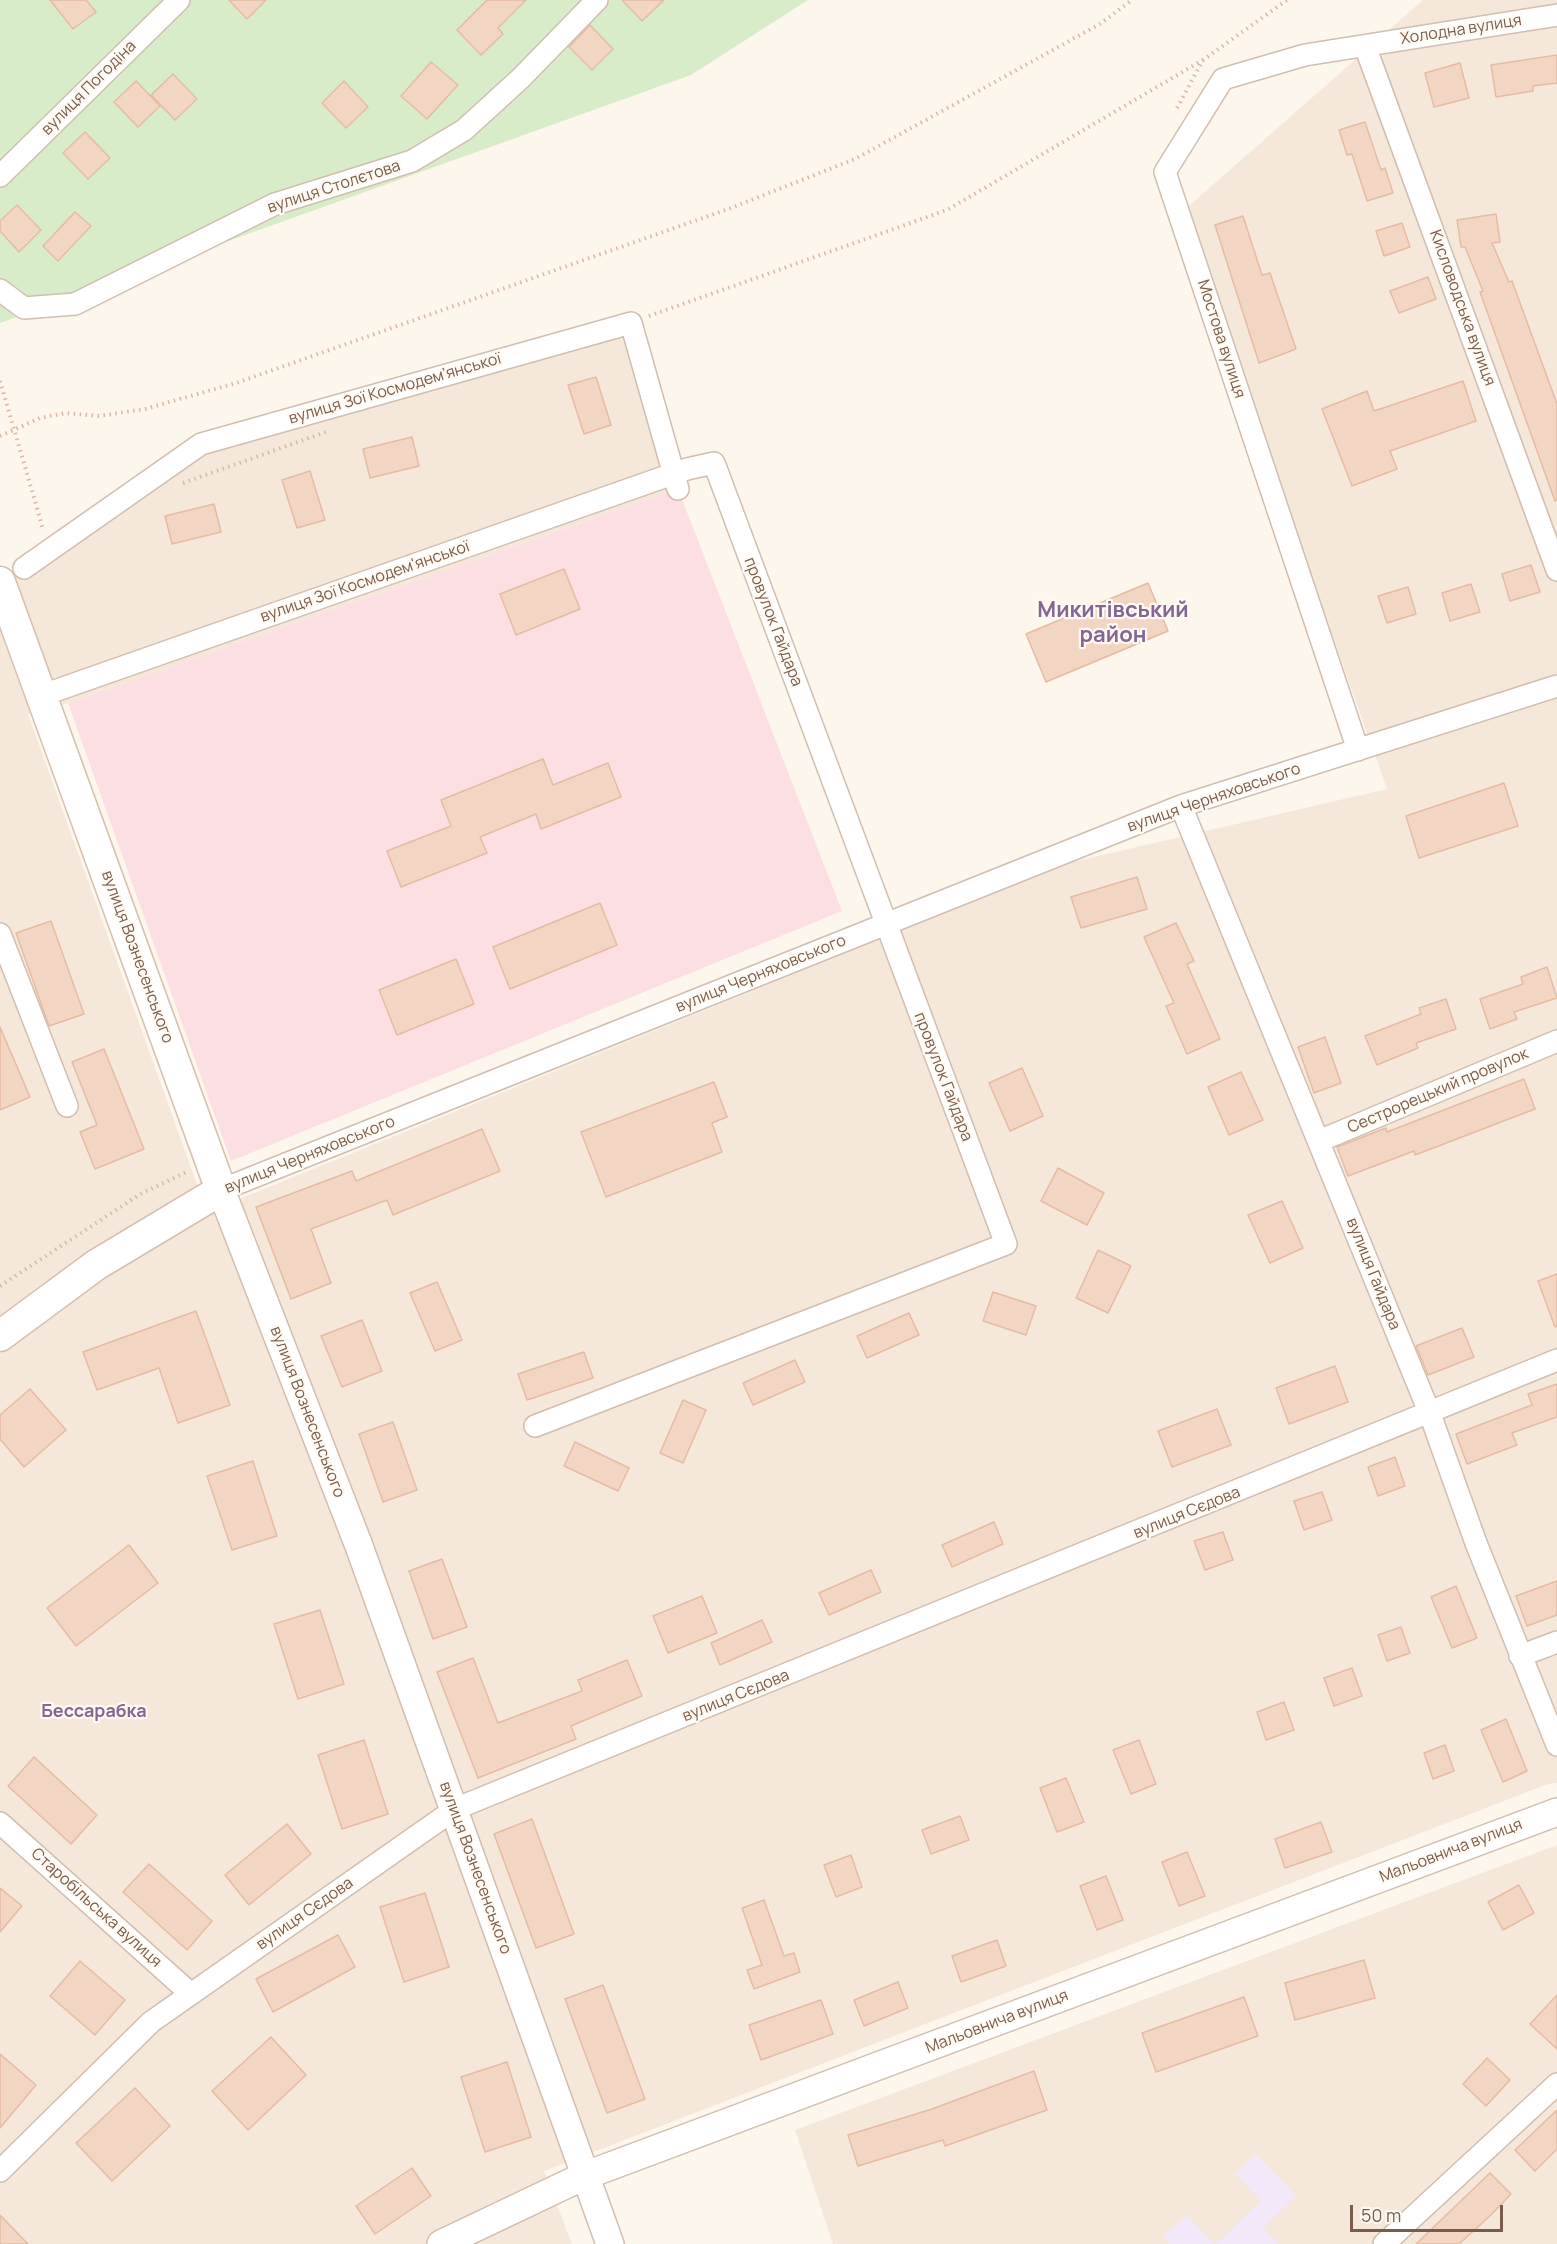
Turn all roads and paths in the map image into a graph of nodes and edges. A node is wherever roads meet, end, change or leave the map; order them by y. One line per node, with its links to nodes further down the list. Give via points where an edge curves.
1 (179, 0): 8 (street, вулиця Погодіна)
2 (597, 0): 9 (street, вулиця Столєтова, via 465,130 412,161 275,204 75,304 24,308)
3 (1132, 0): 11 (path, via 1100,24 855,159 742,204 236,382 145,410 99,416 66,413 40,418)
4 (1287, 0): 7 (path, via 1203,60)
5 (1557, 15): 6 (street, Холодна вулиця)
6 (1365, 46): 14 (street, Кисловодська вулиця); 18 (street, Мостова вулиця, via 1305,55 1223,79 1165,172)
7 (1177, 108)
8 (0, 177)
9 (0, 290)
10 (0, 381): 13 (path, bridge)
11 (0, 436)
12 (680, 478): 15 (street, вулиця Зої Космодем’янської, via 631,322 201,444); 17 (street, вулиця Зої Космодем'янської); 20 (street, провулок Гайдара, via 714,463)
13 (37, 508)
14 (1557, 570)
15 (9, 581): 17 (main road, вулиця Вознесенського)
16 (1557, 686): 18 (street, вулиця Черняховського)
17 (43, 695): 25 (main road, вулиця Вознесенського)
18 (1358, 750): 19 (street, вулиця Черняховського)
19 (1181, 806): 20 (street, вулиця Черняховського); 24 (street, вулиця Гайдара)
20 (886, 924): 26 (street, вулиця Черняховського); 31 (street, провулок Гайдара, via 1006,1244)
21 (0, 934): 23 (street)
22 (1557, 1041): 24 (street, Сестрорецький провулок)
23 (67, 1106)
24 (1319, 1141): 30 (street, вулиця Гайдара)
25 (211, 1161): 26 (main road, вулиця Вознесенського); 27 (path, via 142,1193)
26 (221, 1190): 28 (main road, вулиця Черняховського, via 96,1265); 35 (street, вулиця Вознесенського, via 359,1546)
27 (0, 1286)
28 (0, 1336)
29 (1557, 1360): 30 (street, вулиця Сєдова)
30 (1430, 1414): 33 (street, вулиця Гайдара); 35 (street, вулиця Сєдова)
31 (535, 1426)
32 (1557, 1642): 33 (street)
33 (1520, 1656): 34 (street, вулиця Гайдара)
34 (1557, 1745)
35 (454, 1809): 38 (street, вулиця Сєдова); 41 (street, вулиця Вознесенського)
36 (1557, 1812): 41 (street, Мальовнича вулиця)
37 (0, 1823): 38 (street, Старобільська вулиця)
38 (191, 1994): 40 (street, вулиця Сєдова, via 151,2022)
39 (1557, 2084): 44 (street)
40 (0, 2171)
41 (584, 2176): 42 (street, Мальовнича вулиця); 43 (street, вулиця Вознесенського)
42 (441, 2244)
43 (610, 2244)
44 (1384, 2244)

